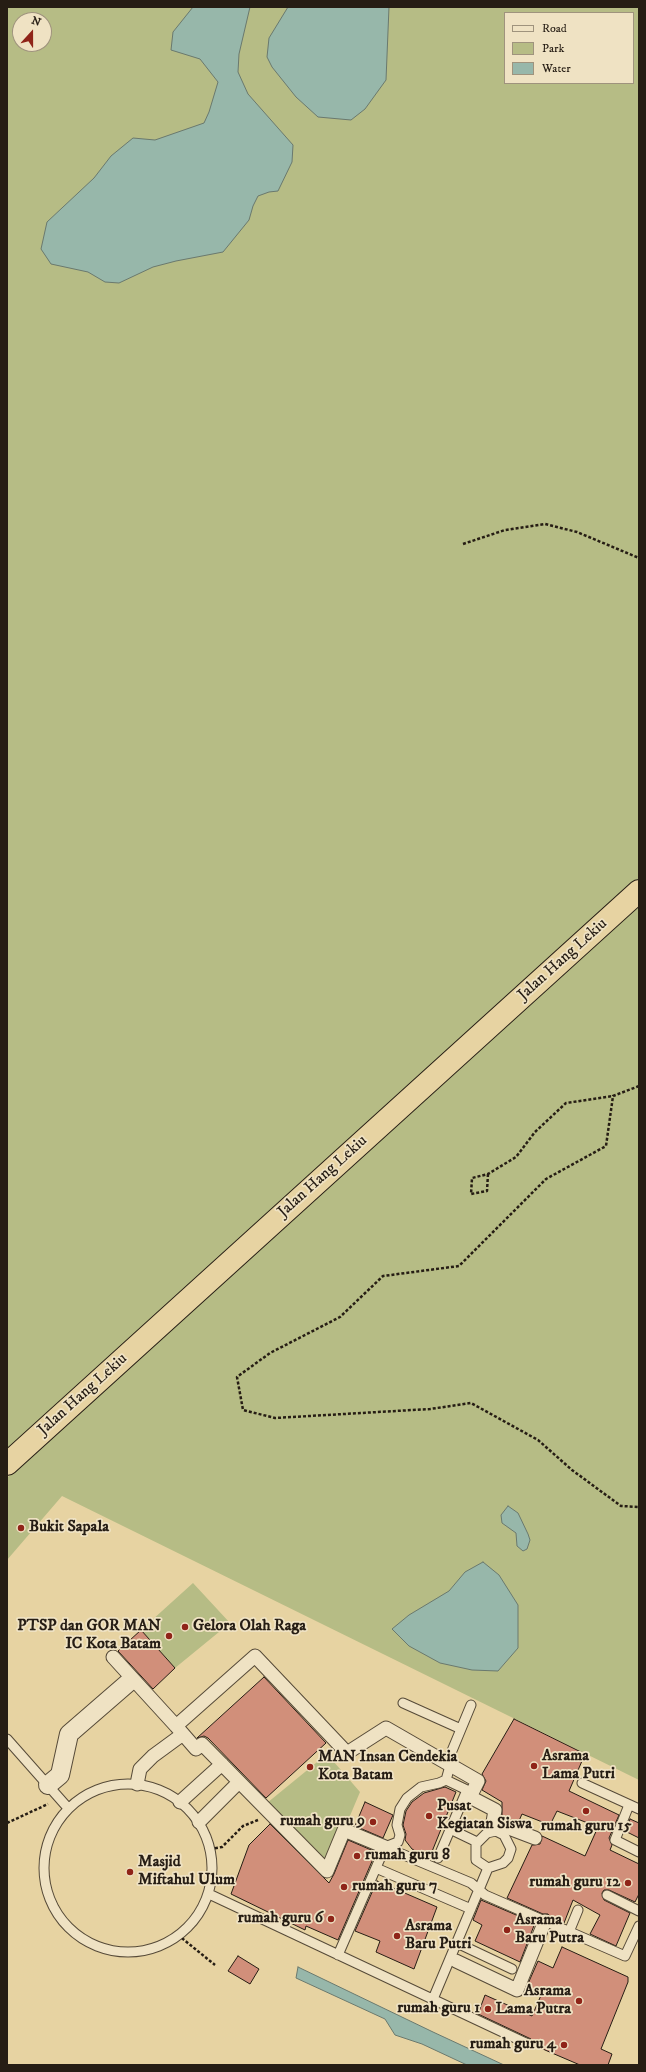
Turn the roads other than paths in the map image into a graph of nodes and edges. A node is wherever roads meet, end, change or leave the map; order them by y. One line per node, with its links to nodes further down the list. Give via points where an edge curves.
1 (639, 890): 2 (highway, Jalan Hang Lekiu)
2 (7, 1464)
3 (113, 1657): 8 (street)
4 (129, 1682): 16 (street, via 69,1734 60,1775)
5 (403, 1703): 7 (lane)
6 (471, 1705): 7 (lane)
7 (461, 1729): 11 (lane, via 449,1758)
8 (180, 1730): 10 (street, via 196,1749 202,1744); 11 (street, via 255,1656 347,1753 386,1728); 15 (street, via 140,1769)
9 (7, 1739): 16 (lane)
10 (222, 1764): 13 (street); 17 (street)
11 (450, 1766): 12 (lane); 23 (street, via 478,1781 470,1797 495,1810 493,1822)
12 (446, 1780): 22 (lane, via 467,1790); 25 (lane, via 421,1787 407,1798 400,1809 397,1825 400,1835 398,1842)
13 (239, 1782): 21 (street); 25 (street, via 327,1871 344,1830)
14 (582, 1783): 18 (lane)
15 (136, 1784): 17 (lane, via 155,1788); 19 (lane, via 100,1788 82,1796)
16 (48, 1785): 19 (lane)
17 (180, 1802): 21 (lane)
18 (629, 1805): 20 (lane); 26 (lane, via 615,1840)
19 (68, 1808): 31 (lane, via 54,1825 42,1866 53,1909 66,1926 83,1940 103,1949 125,1952 147,1950 167,1943 185,1930 199,1914)
20 (639, 1809)
21 (199, 1822): 31 (lane, via 210,1849 212,1876)
22 (450, 1829): 24 (lane); 27 (lane)
23 (535, 1838)
24 (477, 1842): 29 (lane, via 474,1851 476,1860); 29 (lane, via 487,1833 496,1831 504,1834 508,1840 511,1849 508,1858 504,1863)
25 (385, 1847): 28 (lane); 30 (lane, via 471,1883)
26 (639, 1852)
27 (438, 1858)
28 (376, 1868): 33 (lane); 40 (lane)
29 (488, 1868): 30 (lane)
30 (479, 1889): 33 (lane); 36 (lane, via 485,1895)
31 (209, 1894): 40 (lane)
32 (607, 1895): 35 (lane)
33 (471, 1909): 39 (lane)
34 (578, 1910): 38 (lane)
35 (639, 1911)
36 (545, 1921): 38 (lane); 41 (street, via 517,1990)
37 (639, 1926): 38 (lane, via 625,1956)
38 (569, 1932)
39 (457, 1943): 42 (lane); 43 (lane)
40 (338, 1955): 43 (lane)
41 (456, 1961)
42 (512, 1969)
43 (434, 1999): 44 (lane)
44 (528, 2044)

